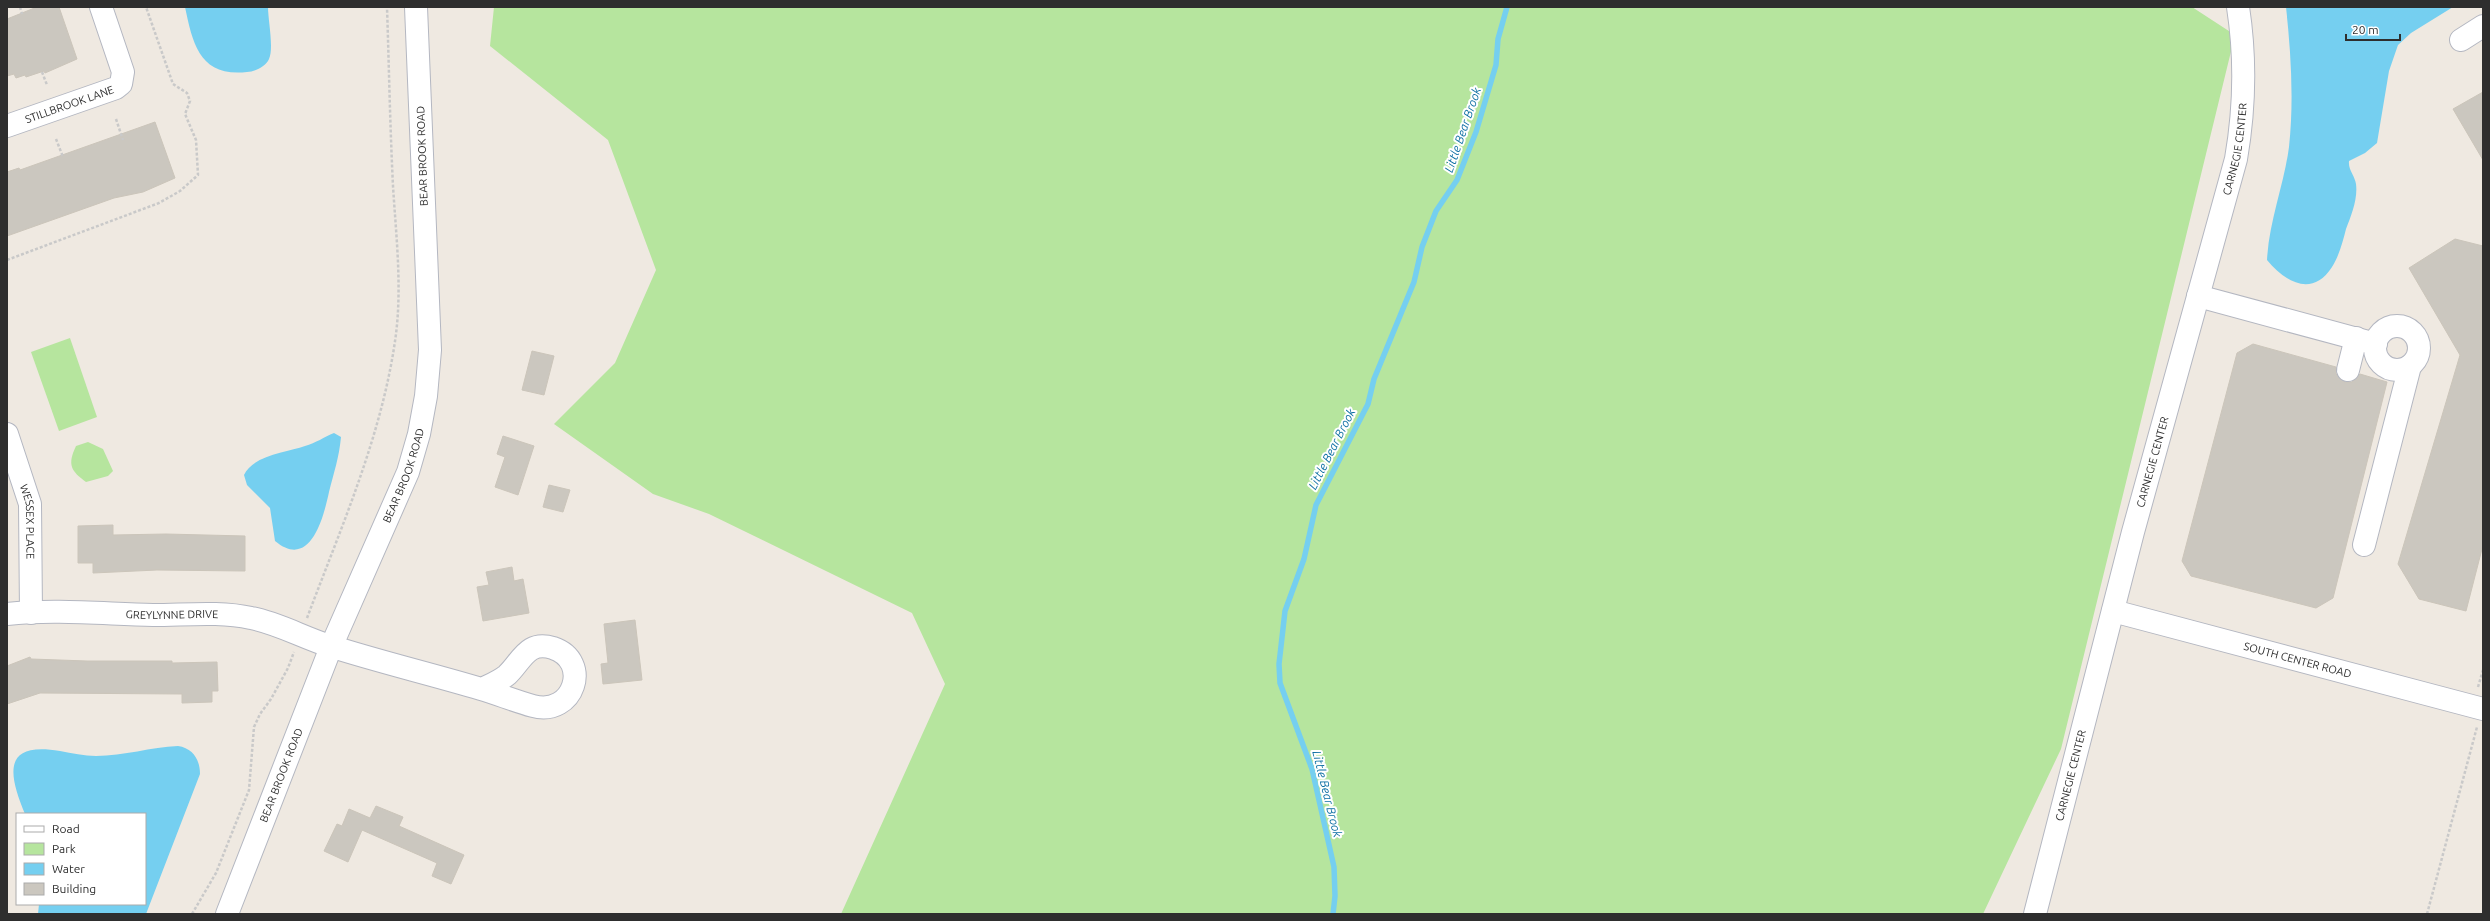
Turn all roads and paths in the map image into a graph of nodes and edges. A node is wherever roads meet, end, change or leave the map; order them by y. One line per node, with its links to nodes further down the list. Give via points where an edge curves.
1 (20, 7): 7 (path)
2 (100, 7): 13 (street, STILLBROOK LANE, via 123,72 121,84 116,88)
3 (146, 7): 17 (path, via 173,84 187,93 190,101 185,114 196,140 198,175 180,191 159,202)
4 (387, 7): 24 (path, via 398,260 396,332 373,441)
5 (416, 7): 28 (street, BEAR BROOK ROAD, via 430,350 426,396 408,472)
6 (2238, 7): 18 (street, CARNEGIE CENTER, via 2245,77 2243,122 2236,159)
7 (22, 14)
8 (2483, 26): 9 (street)
9 (2461, 40)
10 (42, 72): 11 (path)
11 (47, 85)
12 (116, 119): 15 (path)
13 (7, 126)
14 (56, 139): 16 (path)
15 (123, 140)
16 (63, 157)
17 (7, 260)
18 (2198, 296): 19 (street); 25 (street, CARNEGIE CENTER)
19 (2366, 341): 20 (street, via 2382,364 2396,370); 20 (street, via 2389,328 2409,330 2419,347 2416,361); 21 (street)
20 (2410, 366): 23 (street)
21 (2348, 370)
22 (7, 434): 26 (street, WESSEX PLACE, via 30,504)
23 (2364, 546)
24 (310, 611)
25 (2113, 611): 32 (street, SOUTH CENTER ROAD); 35 (street, CARNEGIE CENTER)
26 (31, 613): 27 (street, GREYLYNNE DRIVE); 28 (street, GREYLYNNE DRIVE, via 238,616 261,620)
27 (7, 614)
28 (331, 647): 31 (street, GREYLYNNE DRIVE); 34 (street, BEAR BROOK ROAD)
29 (288, 668): 33 (path, via 254,727 249,790 216,874)
30 (2483, 670): 32 (path)
31 (482, 689)
32 (2480, 707): 36 (path)
33 (192, 914)
34 (227, 914)
35 (2035, 914)
36 (2427, 914)

